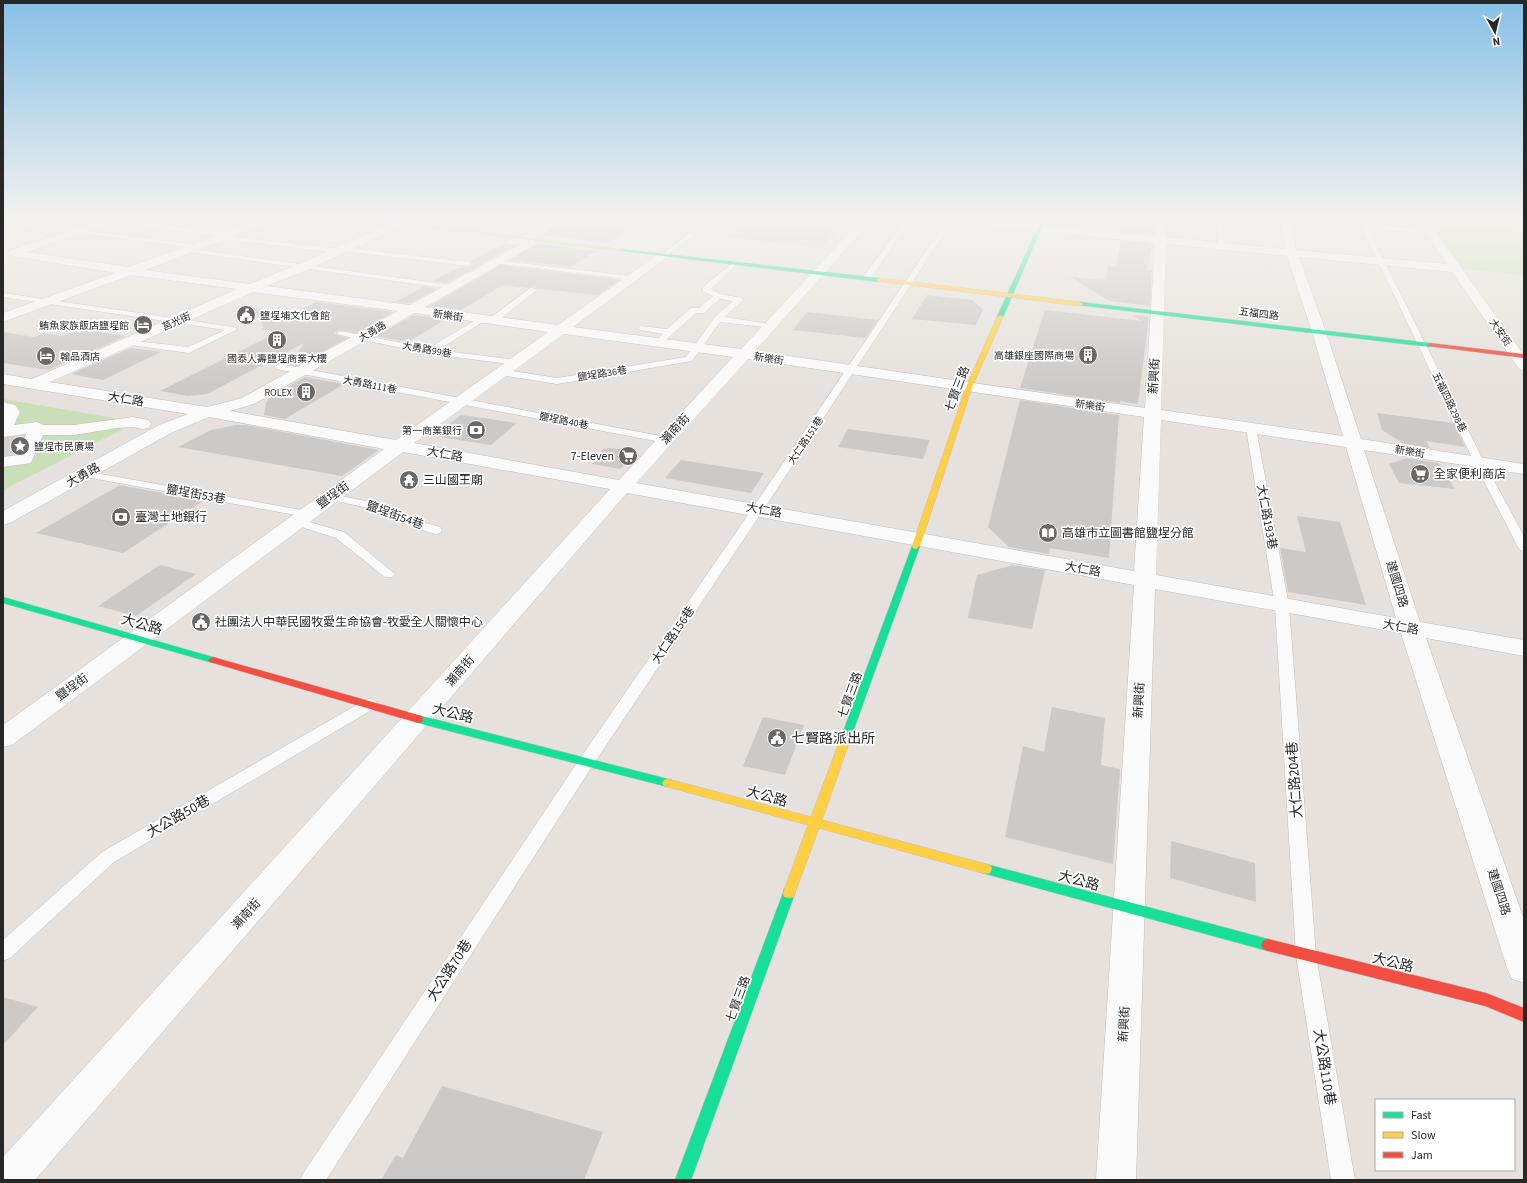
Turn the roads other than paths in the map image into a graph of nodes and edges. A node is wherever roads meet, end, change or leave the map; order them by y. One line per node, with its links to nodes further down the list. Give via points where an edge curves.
1 (117, 275): 28 (street)
2 (159, 275): 23 (street, 新樂街)
3 (284, 275): 23 (street, 莒光街)
4 (367, 275): 22 (lane)
5 (453, 275): 22 (street, via 439,283 446,284)
6 (454, 275): 22 (street, 大勇路)
7 (465, 275): 22 (street, 大勇路)
8 (608, 275): 20 (lane)
9 (636, 275): 20 (street, 鹽埕街)
10 (721, 275): 27 (lane, via 706,289)
11 (817, 275): 35 (street, 瀨南街)
12 (850, 275): 19 (street, 五福四路)
13 (915, 275): 21 (lane, 大仁路151巷)
14 (1019, 275): 25 (street, 七賢三路)
15 (1158, 275): 30 (street, 新興街)
16 (1299, 275): 40 (street, 建國四路)
17 (1387, 275): 44 (lane, 五福四路298巷)
18 (1462, 275): 48 (street, 大安街)
19 (867, 277): 21 (street, 五福四路)
20 (632, 278): 38 (street, 鹽埕街)
21 (910, 283): 25 (street, 五福四路); 53 (lane, 大仁路151巷)
22 (442, 285): 29 (street, 大勇路); 29 (street, 大勇路)
23 (253, 288): 29 (street, 新樂街); 33 (street, 莒光街)
24 (533, 290): 34 (lane)
25 (1011, 294): 30 (street, 五福四路); 57 (street, 七賢三路)
26 (3, 295): 28 (lane)
27 (718, 296): 32 (lane, 鹽埕路36巷, via 739,300); 39 (lane, via 701,311 694,310)
28 (47, 301): 31 (street); 33 (lane)
29 (401, 308): 34 (street, 新樂街); 37 (street, 大勇路)
30 (1157, 312): 40 (street, 五福四路); 61 (street, 新興街)
31 (3, 318)
32 (718, 319): 35 (lane); 45 (lane, 鹽埕路36巷)
33 (179, 320): 42 (street, 莒光街); 42 (lane, via 234,329 189,350)
34 (487, 320): 38 (street, 新樂街); 46 (lane)
35 (770, 326): 47 (street, 瀨南街)
36 (641, 328): 39 (lane)
37 (356, 330): 41 (street, 大勇路); 46 (lane, 大勇路99巷); 52 (street, 大勇路)
38 (561, 330): 43 (street, 新樂街); 50 (street, 鹽埕街)
39 (669, 332): 43 (lane)
40 (1319, 332): 44 (street, 五福四路); 67 (street, 建國四路)
41 (327, 341)
42 (130, 342): 56 (street, 莒光街)
43 (657, 342): 45 (street, 新樂街)
44 (1422, 343): 48 (street, 五福四路); 70 (lane, 五福四路298巷)
45 (698, 348): 47 (street, 新樂街); 54 (lane, 鹽埕路36巷, via 689,359 557,381)
46 (430, 351): 50 (lane, 大勇路99巷)
47 (744, 354): 53 (street, 新樂街); 66 (street, 瀨南街)
48 (1520, 355): 51 (street, 大安街)
49 (299, 356): 52 (street, 大勇路)
50 (514, 363): 54 (street, 鹽埕街)
51 (1524, 366)
52 (285, 370): 59 (lane, 大勇路111巷); 60 (street, 大勇路, via 237,394 224,396); 60 (street, 大勇路, via 248,400)
53 (851, 371): 57 (street, 新樂街); 75 (lane, 大仁路151巷)
54 (501, 372): 59 (street, 鹽埕街)
55 (3, 379): 56 (street, 大仁路)
56 (33, 384): 60 (street, 大仁路)
57 (969, 387): 61 (street, 新樂街); 79 (street, 七賢三路)
58 (7, 401): 65 (street, via 12,412)
59 (461, 401): 66 (lane, 鹽埕路40巷); 68 (street, 鹽埕街)
60 (207, 412): 68 (street, 大仁路); 72 (street, 大勇路, via 165,429)
61 (1152, 414): 63 (street, 新樂街); 82 (street, 新興街)
62 (143, 424): 64 (street, via 117,423 74,430)
63 (1251, 428): 67 (street, 新樂街); 84 (lane, 大仁路193巷)
64 (35, 431): 65 (street, via 36,427); 69 (street, via 25,459)
65 (3, 432)
66 (666, 440): 73 (street, 瀨南街)
67 (1353, 442): 70 (street, 新樂街); 85 (street, 建國四路)
68 (399, 446): 73 (street, 大仁路); 74 (street, 鹽埕街)
69 (3, 462)
70 (1479, 462): 71 (street, 新樂街); 80 (lane, 五福四路298巷)
71 (1524, 469)
72 (84, 474): 76 (lane, 鹽埕街53巷); 77 (street, 大勇路)
73 (623, 486): 75 (street, 大仁路); 89 (street, 瀨南街)
74 (331, 497): 76 (street, 鹽埕街); 78 (lane, 鹽埕街54巷, via 376,506)
75 (758, 509): 79 (street, 大仁路); 91 (lane, 大仁路156巷)
76 (302, 518): 81 (lane, 鹽埕街53巷, via 340,535); 86 (street, 鹽埕街)
77 (3, 519)
78 (436, 530)
79 (919, 539): 82 (street, 大仁路); 92 (street, 七賢三路)
80 (1524, 546)
81 (388, 574)
82 (1145, 580): 84 (street, 大仁路); 93 (street, 新興街)
83 (3, 600): 86 (street, 大公路)
84 (1282, 606): 85 (street, 大仁路); 95 (lane, 大仁路204巷)
85 (1411, 629): 87 (street, 大仁路); 96 (street, 建國四路)
86 (139, 638): 88 (street, 大公路); 90 (street, 鹽埕街)
87 (1524, 648)
88 (370, 704): 89 (street, 大公路); 94 (lane, 大公路50巷, via 108,857)
89 (419, 719): 91 (street, 大公路); 98 (street, 瀨南街)
90 (3, 738)
91 (587, 761): 92 (street, 大公路); 99 (lane, 大公路70巷)
92 (815, 824): 93 (street, 大公路); 100 (street, 七賢三路)
93 (1129, 908): 95 (street, 大公路); 101 (street, 新興街)
94 (3, 952)
95 (1306, 955): 97 (street, 大公路, via 1486,1000); 102 (lane, 大公路110巷)
96 (1524, 968)
97 (1524, 1015)
98 (9, 1180)
99 (312, 1180)
100 (683, 1180)
101 (1116, 1180)
102 (1343, 1180)

